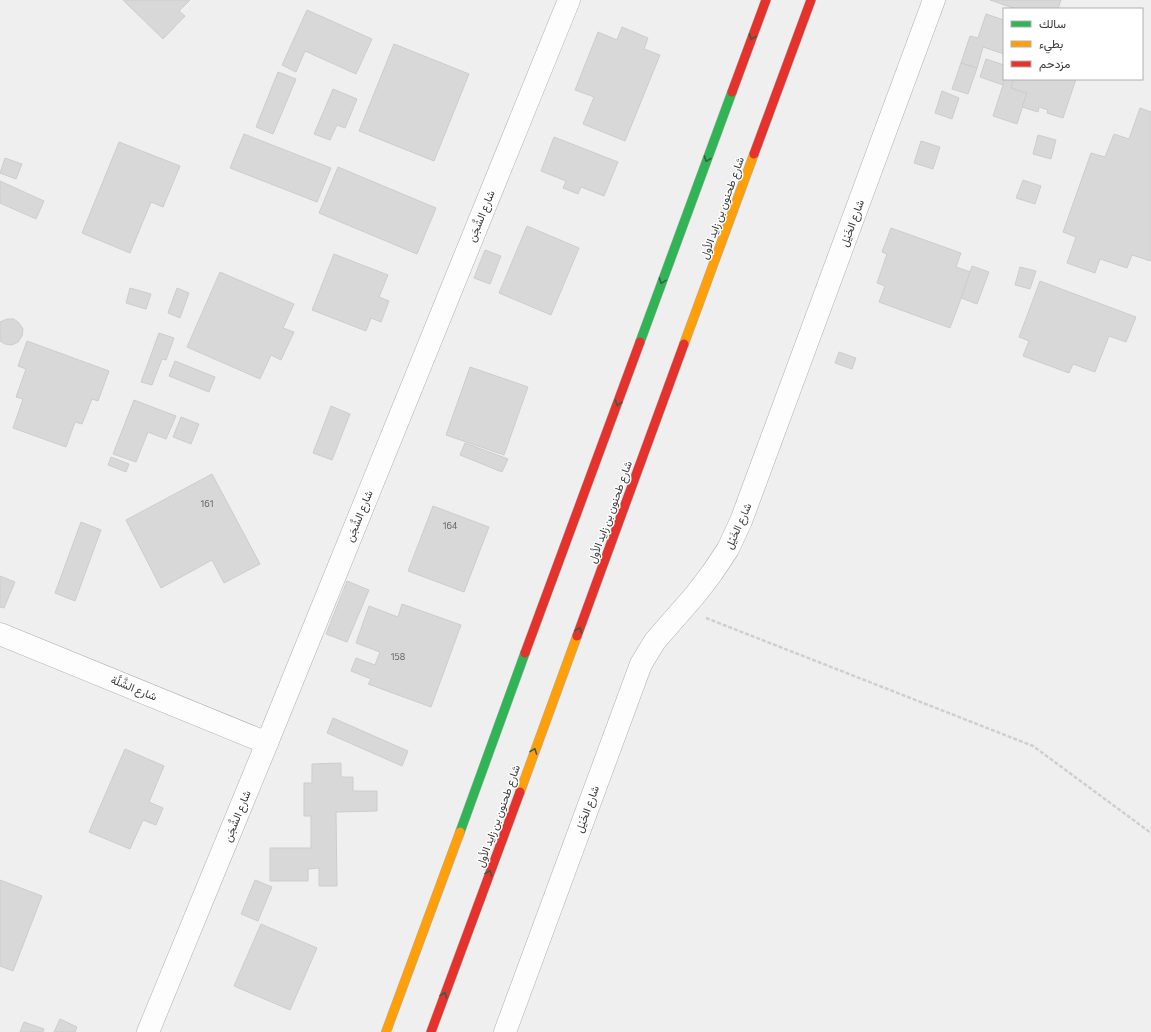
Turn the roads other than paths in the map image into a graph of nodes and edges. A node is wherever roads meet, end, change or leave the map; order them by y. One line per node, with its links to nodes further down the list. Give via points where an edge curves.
1 (569, 0): 6 (street, شارع الشَّجَن)
2 (766, 0): 8 (street, one-way to 8)
3 (811, 0): 9 (street, شارع طحنون بن زايد الأول, one-way to 3)
4 (934, 0): 10 (street, شارع الخَيْل, via 744,515 728,549 712,573 655,641 640,664)
5 (0, 634): 6 (street, شارع الشَّلَّة)
6 (267, 743): 7 (street, شارع الشَّجَن)
7 (148, 1032)
8 (386, 1032)
9 (431, 1032)
10 (505, 1032)

